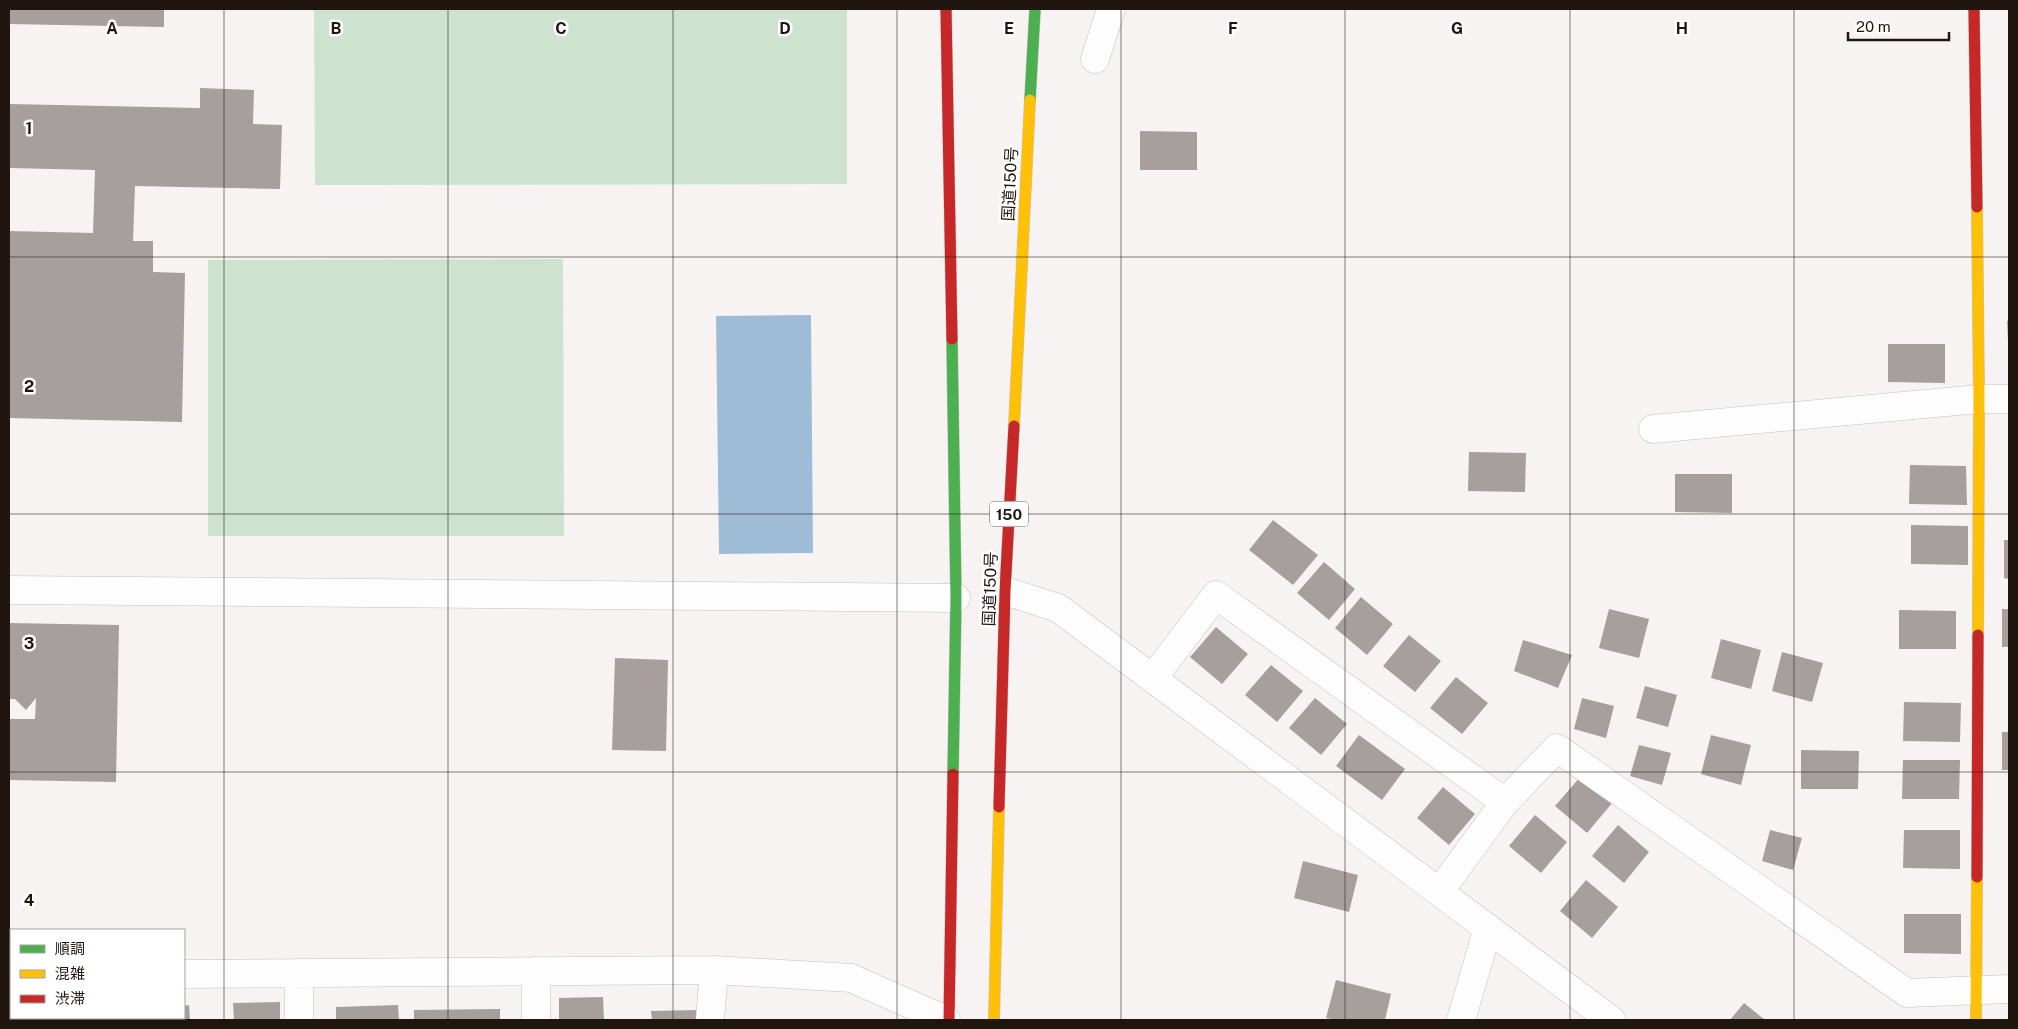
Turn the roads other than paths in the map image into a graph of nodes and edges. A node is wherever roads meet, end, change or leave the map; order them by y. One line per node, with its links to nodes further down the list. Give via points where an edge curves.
1 (946, 9): 11 (main road, 国道150号)
2 (1035, 9): 10 (main road, 国道150号 / 150)
3 (1111, 9): 5 (street)
4 (1974, 9): 6 (main road)
5 (1095, 59)
6 (1978, 399): 7 (street); 8 (street); 20 (main road)
7 (2009, 399)
8 (1652, 429)
9 (9, 590): 11 (street)
10 (1005, 591): 12 (street, via 1058,608); 26 (main road, 国道150号 / 150)
11 (956, 598): 25 (main road, 国道150号)
12 (1153, 678): 13 (street, via 1216,595); 14 (street)
13 (1505, 802): 14 (street); 20 (street, via 1557,748 1907,993)
14 (1439, 892): 15 (street)
15 (1488, 928): 27 (street); 28 (street)
16 (714, 970): 17 (street); 24 (street); 25 (street, via 851,978)
17 (536, 971): 18 (street); 23 (street)
18 (299, 973): 19 (street); 22 (street)
19 (185, 974)
20 (1976, 988): 21 (street); 29 (main road)
21 (2009, 989)
22 (299, 1020)
23 (536, 1020)
24 (710, 1020)
25 (948, 1020)
26 (994, 1020)
27 (1461, 1020)
28 (1611, 1020)
29 (1976, 1020)

